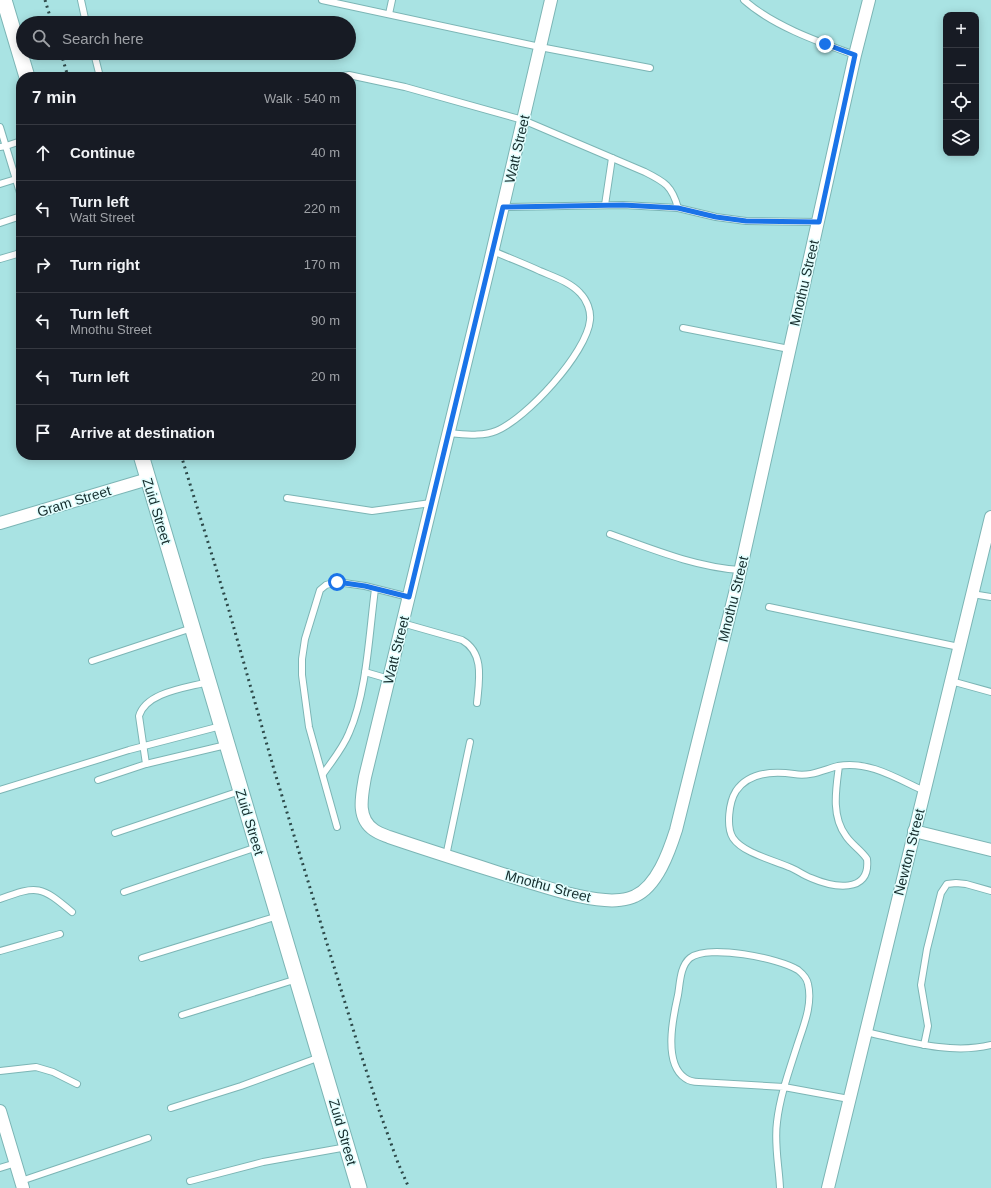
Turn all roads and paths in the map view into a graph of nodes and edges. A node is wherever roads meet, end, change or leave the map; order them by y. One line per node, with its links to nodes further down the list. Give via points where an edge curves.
1 (4, 0): 10 (street)
2 (81, 0): 9 (lane)
3 (322, 0): 8 (lane)
4 (392, 0): 8 (lane)
5 (551, 0): 11 (street, Watt Street)
6 (744, 0): 12 (lane, via 756,10 796,31)
7 (869, 0): 12 (street, Mnothu Street)
8 (389, 14): 11 (lane)
9 (84, 16)
10 (16, 40)
11 (540, 47): 15 (lane); 19 (street, Watt Street)
12 (855, 55): 30 (street, Mnothu Street)
13 (22, 60): 16 (street)
14 (96, 60): 17 (lane)
15 (650, 68)
16 (26, 72)
17 (99, 72)
18 (356, 76): 19 (lane, via 405,87)
19 (523, 120): 23 (lane); 27 (street, Watt Street)
20 (0, 127): 22 (lane)
21 (16, 142): 22 (lane)
22 (3, 146): 24 (lane)
23 (612, 158): 26 (lane); 28 (lane, via 645,172 666,185 675,195)
24 (16, 179): 25 (lane)
25 (0, 184)
26 (605, 205): 27 (lane); 28 (lane)
27 (503, 207): 32 (street, Watt Street)
28 (678, 208): 30 (lane, via 746,221)
29 (16, 218): 31 (lane)
30 (819, 222): 36 (street, Mnothu Street)
31 (0, 223)
32 (493, 251): 37 (street, Watt Street); 37 (lane, via 564,281 580,292 588,305 588,329 586,337 569,363 545,394 510,424 482,434)
33 (16, 254): 34 (lane)
34 (0, 259)
35 (683, 328): 36 (lane)
36 (789, 349): 45 (street, Mnothu Street)
37 (448, 433): 41 (street, Watt Street)
38 (142, 460): 39 (street, Zuid Street)
39 (148, 479): 43 (street, Gram Street); 52 (street, Zuid Street)
40 (287, 498): 41 (lane, via 372,511)
41 (431, 503): 48 (street, Watt Street)
42 (991, 517): 47 (street, Newton Street)
43 (0, 523)
44 (610, 534): 45 (lane, via 687,561)
45 (740, 570): 78 (street, Mnothu Street, via 676,830 664,862 644,891 622,899 582,897)
46 (376, 589): 48 (lane); 55 (lane); 67 (lane, via 337,582 326,585 320,590 305,639 302,675 310,727)
47 (972, 594): 49 (lane); 53 (street, Newton Street)
48 (409, 597): 51 (street, Watt Street)
49 (991, 597)
50 (769, 607): 53 (lane)
51 (402, 622): 56 (street, Watt Street); 60 (lane, via 469,644 478,663)
52 (192, 628): 54 (lane); 58 (street, Zuid Street)
53 (959, 647): 57 (street, Newton Street)
54 (92, 661)
55 (365, 672): 56 (lane); 67 (lane, via 350,733)
56 (389, 679): 72 (street, Watt Street, via 365,777)
57 (951, 681): 59 (lane); 71 (street, Newton Street)
58 (208, 682): 61 (street, Zuid Street); 64 (lane, via 158,696 146,703 139,716)
59 (991, 692)
60 (477, 703)
61 (221, 726): 63 (street, Zuid Street); 64 (lane)
62 (470, 742): 78 (lane)
63 (227, 745): 65 (lane); 70 (street, Zuid Street)
64 (143, 746): 65 (lane); 69 (lane)
65 (146, 764): 68 (lane)
66 (839, 766): 66 (lane, via 803,776 773,772 760,774 745,782 734,795 731,806 733,837 739,845 752,852 822,882 851,886 858,883 865,874 867,859 846,837 837,819 836,788); 71 (lane, via 869,767)
67 (323, 774): 73 (lane)
68 (98, 780)
69 (0, 790)
70 (240, 791): 75 (lane); 76 (street, Zuid Street)
71 (924, 791): 74 (street, Newton Street)
72 (362, 811): 78 (street, Mnothu Street, via 367,824 375,831)
73 (337, 827)
74 (914, 831): 77 (street); 89 (street, Newton Street)
75 (115, 833)
76 (258, 847): 80 (lane); 83 (street, Zuid Street)
77 (991, 850)
78 (446, 856)
79 (991, 891): 90 (lane, via 956,883 947,884 941,893 921,985 928,1026)
80 (124, 892)
81 (0, 899): 82 (lane, via 20,891 36,890 51,895)
82 (72, 912)
83 (278, 916): 86 (lane); 87 (street, Zuid Street)
84 (60, 934): 85 (lane)
85 (0, 951)
86 (142, 958)
87 (298, 978): 88 (lane); 92 (street, Zuid Street)
88 (182, 1015)
89 (866, 1032): 90 (lane); 96 (street, Newton Street)
90 (924, 1045): 91 (lane, via 960,1049)
91 (991, 1045)
92 (321, 1056): 97 (lane, via 241,1086); 100 (street, Zuid Street)
93 (0, 1071): 94 (lane, via 36,1067)
94 (77, 1084)
95 (784, 1087): 95 (lane, via 699,1082 683,1078 674,1061 673,1021 683,968 690,959 718,952 753,956 786,964 805,977 809,993 808,1010); 96 (lane); 106 (lane, via 776,1122 775,1142)
96 (849, 1099): 107 (street, Newton Street)
97 (171, 1108)
98 (0, 1111): 101 (street)
99 (148, 1138): 104 (lane)
100 (347, 1147): 103 (lane, via 263,1162); 105 (street, Zuid Street)
101 (16, 1163): 102 (lane); 104 (street)
102 (0, 1168)
103 (190, 1181)
104 (22, 1184)
105 (359, 1188)
106 (780, 1188)
107 (828, 1188)

